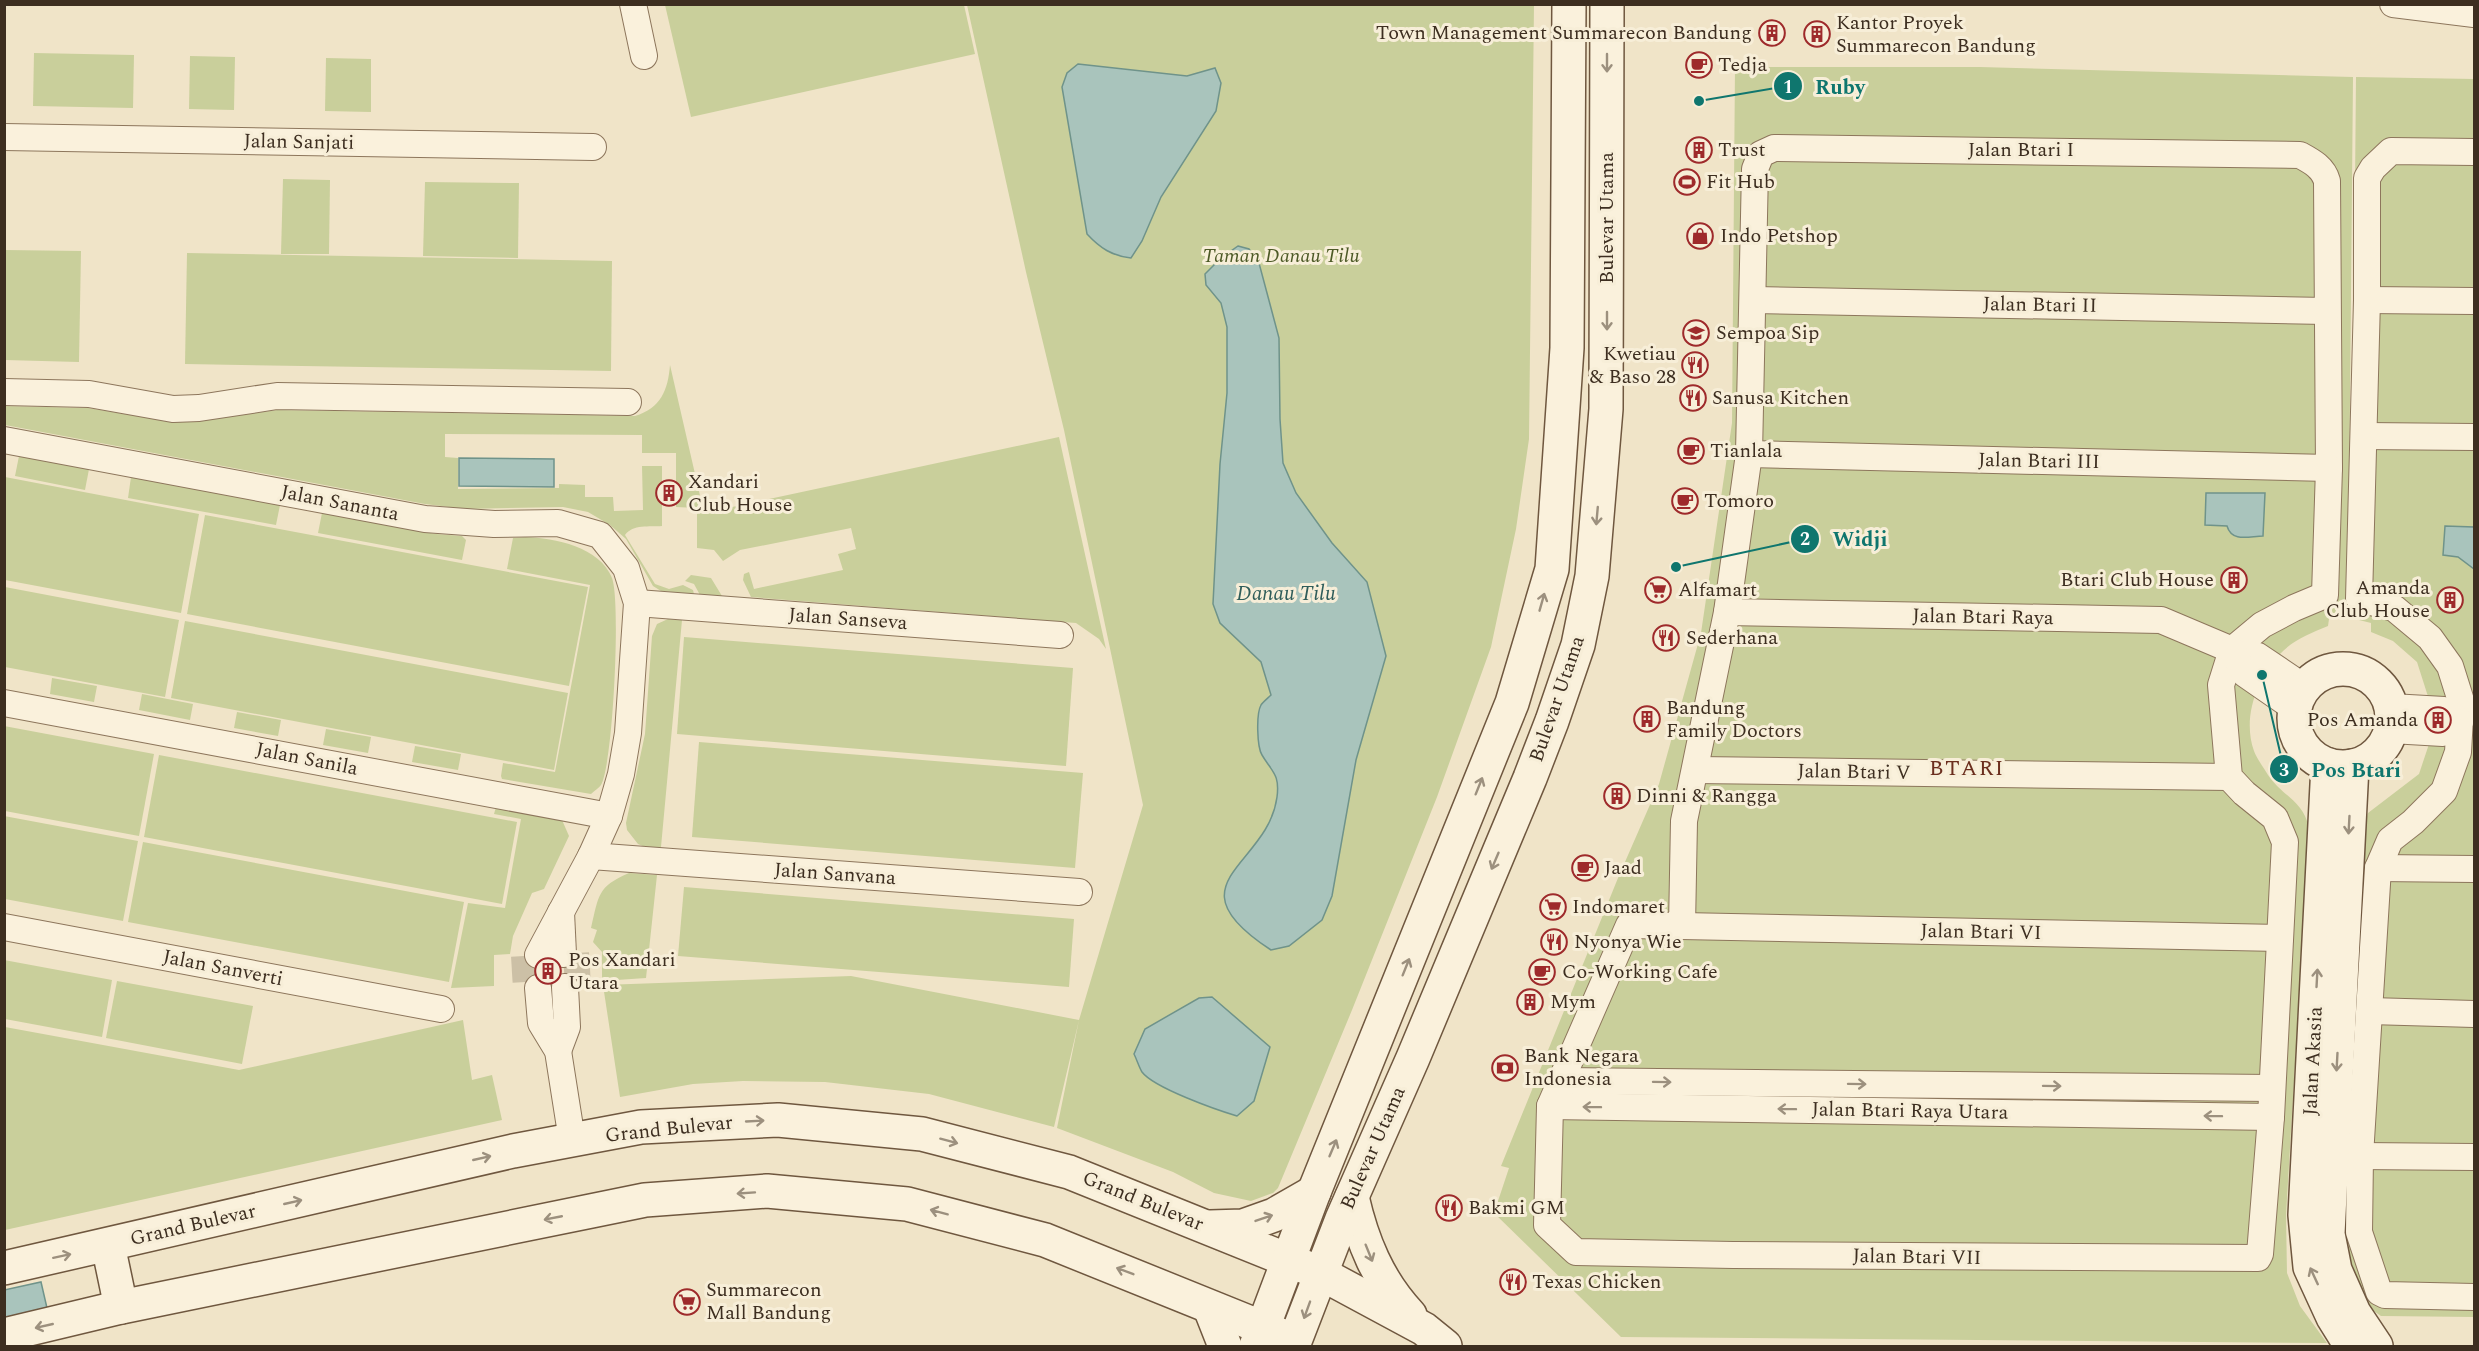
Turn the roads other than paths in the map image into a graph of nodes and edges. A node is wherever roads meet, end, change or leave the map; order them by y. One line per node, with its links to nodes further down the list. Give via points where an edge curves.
1 (633, 4): 6 (street)
2 (1569, 4): 21 (street, Bulevar Utama, via 1567,348)
3 (1607, 4): 22 (street, Bulevar Utama, one-way to 22, via 1606,409)
4 (2393, 4): 5 (street)
5 (2475, 14)
6 (644, 56)
7 (4, 137): 8 (street, Jalan Sanjati)
8 (593, 147)
9 (2475, 152): 11 (street, via 2391,151 2373,168 2367,178)
10 (1754, 300): 13 (street, Jalan Btari II); 13 (street, Jalan Btari I, via 1755,169 1761,154 1774,148 2096,151 2300,155 2313,161 2327,181); 19 (street)
11 (2367, 300): 12 (street); 16 (street)
12 (2475, 301)
13 (2326, 310): 20 (street)
14 (4, 392): 15 (street, via 89,394 173,409 277,396)
15 (627, 402)
16 (2364, 436): 17 (street); 32 (street, via 2359,599 2394,608 2430,638 2450,666)
17 (2475, 437)
18 (4, 440): 23 (street, Jalan Sananta, via 424,519 558,523 600,535 626,568)
19 (1749, 454): 20 (street, Jalan Btari III); 24 (street)
20 (2329, 468): 28 (street, via 2325,595 2262,625)
21 (1552, 569): 22 (street); 26 (street, Bulevar Utama, one-way to 21)
22 (1592, 576): 27 (street, Bulevar Utama)
23 (637, 603): 25 (street, Jalan Sanseva); 36 (street, via 628,733)
24 (1727, 612): 28 (street, Jalan Btari Raya, via 2161,621); 34 (street)
25 (1060, 635)
26 (1533, 637): 27 (street); 60 (street, Bulevar Utama, one-way to 26, via 1512,703)
27 (1578, 645): 61 (street, Bulevar Utama, one-way to 61, via 1530,778)
28 (2232, 650): 29 (street, Jalan Btari Raya, via 2258,656); 35 (street, via 2221,685)
29 (2299, 697): 31 (street, via 2313,678 2330,670 2360,671 2387,695); 33 (street, via 2293,720 2300,743 2307,752)
30 (4, 703): 36 (street, Jalan Sanila)
31 (2391, 718): 32 (street, via 2444,710); 33 (street, via 2381,750 2372,758)
32 (2467, 721): 38 (street, via 2444,791 2390,840)
33 (2340, 766): 75 (street, Jalan Akasia, one-way to 33, via 2310,1267 2305,1215); 76 (street, Jalan Akasia, one-way to 76, via 2328,1234 2335,1270 2354,1313)
34 (1696, 770): 35 (street, Jalan Btari V); 42 (street, via 1684,821)
35 (2229, 777): 44 (street, via 2275,818 2285,842)
36 (609, 816): 37 (street)
37 (591, 856): 40 (street, Jalan Sanvana); 41 (street)
38 (2378, 868): 39 (street); 50 (street)
39 (2475, 869)
40 (1079, 892)
41 (561, 918): 45 (street); 46 (street)
42 (1682, 926): 44 (street, Jalan Btari VI); 53 (street, Jalan Btari VI, via 1629,925)
43 (4, 927): 49 (street, Jalan Sanverti)
44 (2280, 938): 54 (street)
45 (570, 954)
46 (531, 955)
47 (571, 987): 52 (street, via 567,1027)
48 (532, 988): 52 (street, via 526,1002)
49 (441, 1009)
50 (2370, 1011): 51 (street); 58 (street)
51 (2475, 1014)
52 (558, 1051): 57 (street)
53 (1562, 1081): 54 (street, Jalan Btari Raya Utara, one-way to 54); 55 (street)
54 (2272, 1088): 56 (street)
55 (1550, 1106): 56 (street, Jalan Btari Raya Utara, one-way to 55); 56 (street, Jalan Btari VII, via 1547,1225 1576,1252 1733,1255 2258,1258)
56 (2271, 1116)
57 (572, 1140): 62 (street, Grand Bulevar, one-way to 62, via 641,1127 778,1120 922,1134 1069,1172); 63 (street, Grand Bulevar, one-way to 57)
58 (2360, 1156): 59 (street); 67 (street, via 2359,1232 2377,1291 2385,1295)
59 (2475, 1157)
60 (1314, 1192): 62 (street, one-way to 60, via 1243,1226 1274,1215); 64 (street, Bulevar Utama)
61 (1352, 1197): 66 (street, Bulevar Utama); 72 (street, one-way to 72, via 1374,1264 1399,1302)
62 (1208, 1227): 64 (street, Grand Bulevar)
63 (108, 1245): 65 (street, Grand Bulevar, one-way to 63); 68 (street)
64 (1289, 1261): 66 (street, Grand Bulevar); 71 (street, Bulevar Utama)
65 (4, 1268)
66 (1320, 1273): 72 (street, Grand Bulevar); 73 (street, Bulevar Utama, one-way to 73)
67 (2475, 1297)
68 (122, 1308): 69 (street, one-way to 68, via 1045,1240 907,1204 767,1191 634,1202); 70 (street, one-way to 70)
69 (1210, 1308): 71 (street); 74 (street)
70 (4, 1335)
71 (1259, 1338): 73 (street)
72 (1435, 1338)
73 (1299, 1345)
74 (1225, 1347)
75 (2351, 1347)
76 (2376, 1347)

